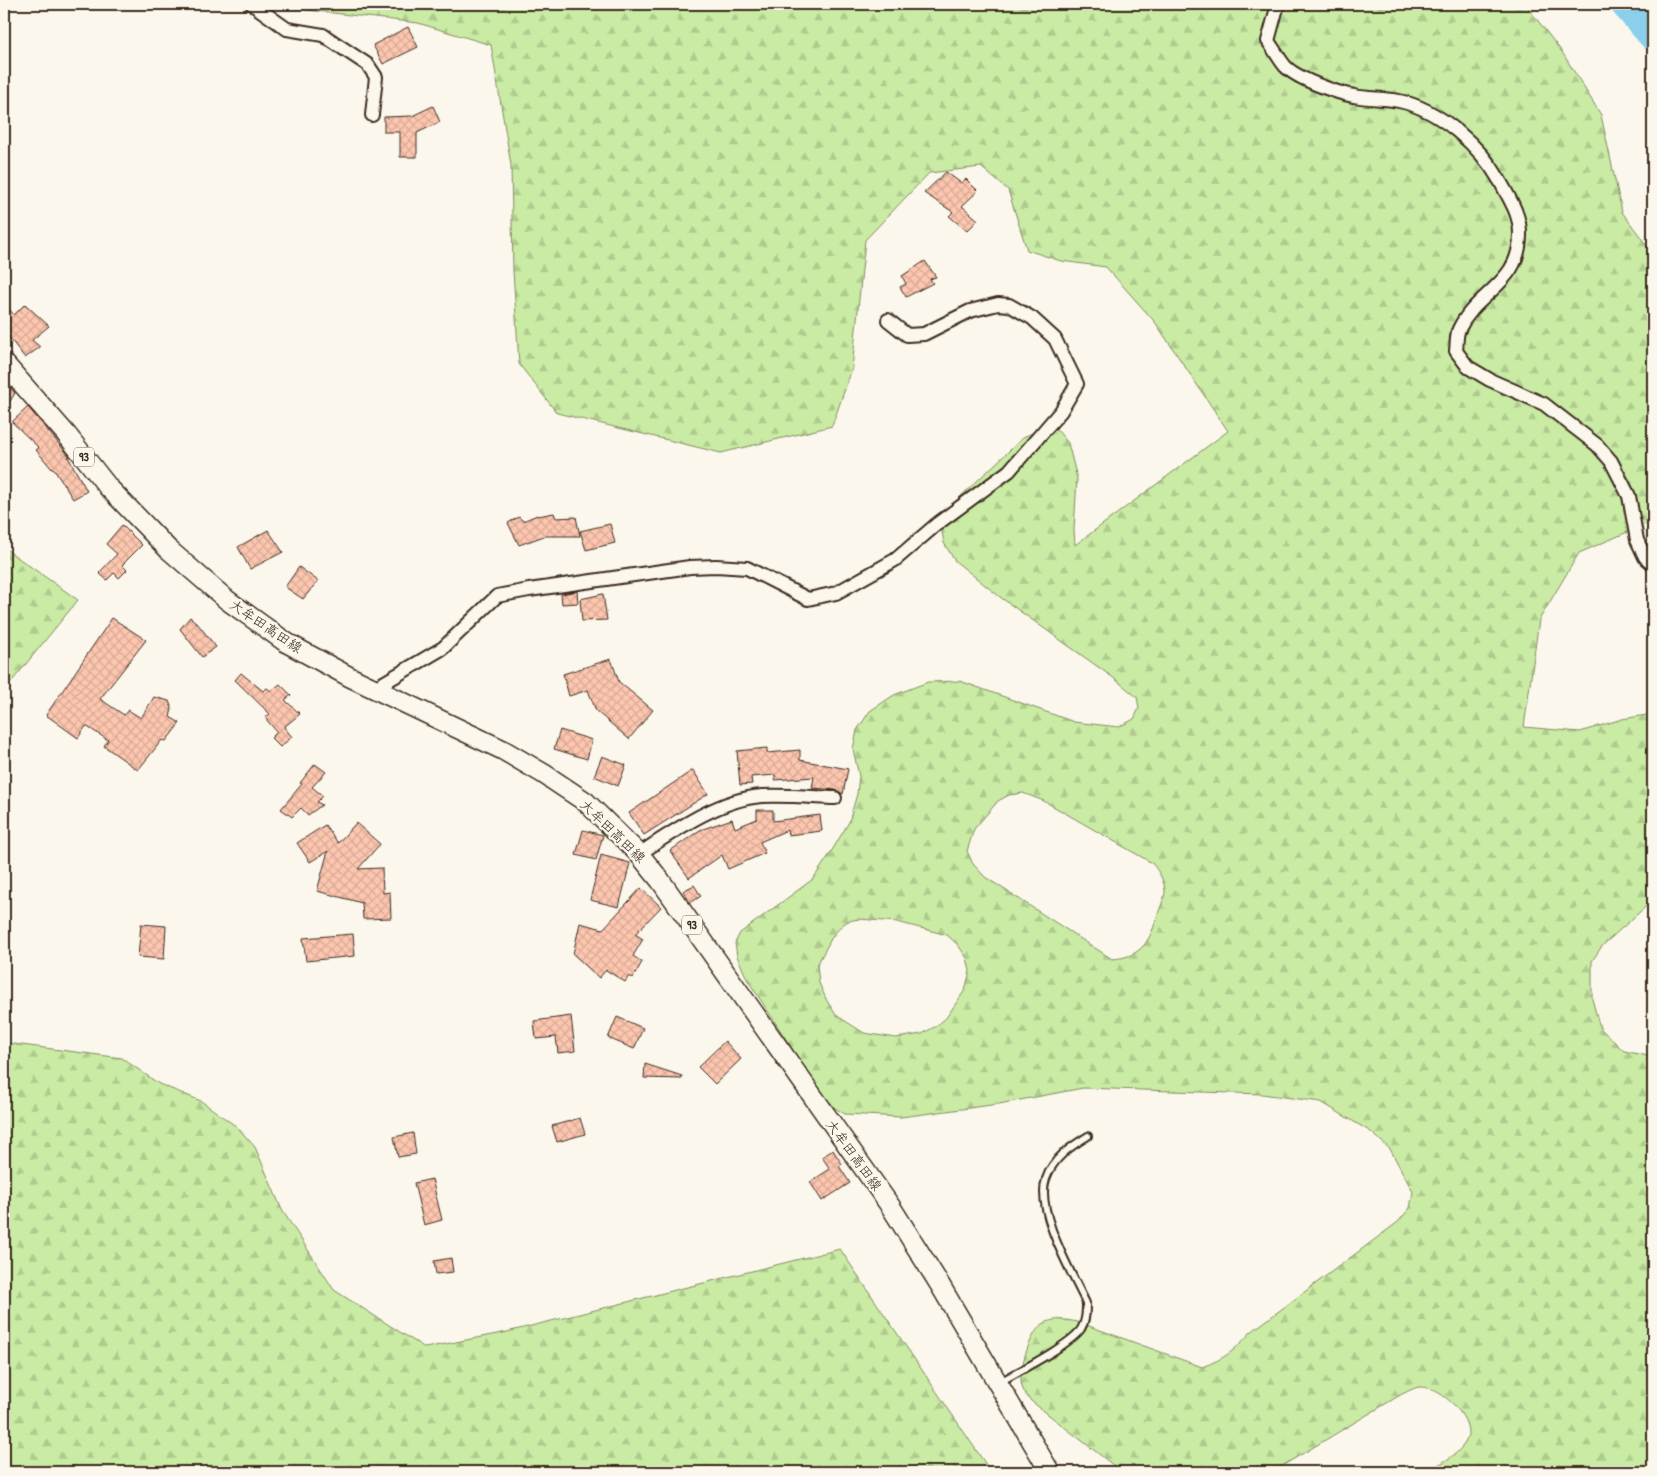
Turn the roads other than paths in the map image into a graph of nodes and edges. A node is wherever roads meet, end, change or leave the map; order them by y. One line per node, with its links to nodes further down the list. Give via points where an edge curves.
1 (252, 4): 3 (street, via 288,29 323,35 368,65 376,77)
2 (1278, 4): 6 (street, via 1268,41 1286,67 1306,80 1354,96 1400,101 1428,111 1454,128 1491,165 1516,210 1520,233 1516,261 1504,280 1468,314 1458,331 1456,351 1468,367 1544,404 1597,445 1611,461 1629,496 1637,540 1645,557)
3 (372, 116)
4 (888, 320): 7 (street, via 907,335 924,334 970,312 998,304 1009,305 1032,318 1055,339 1076,384 1060,410 1009,471 937,524 895,560 836,593 808,599 747,568 716,566 680,568 497,596 443,648)
5 (4, 363): 7 (main road, 大牟田高田線 / 93, via 108,487 202,580 287,643)
6 (1653, 564)
7 (375, 688): 9 (main road, 大牟田高田線 / 93, via 503,750 544,774 586,802)
8 (835, 798): 9 (street, via 762,796 731,802 678,828)
9 (639, 854): 11 (main road, 大牟田高田線 / 93, via 891,1207)
10 (1088, 1136): 11 (lane, via 1067,1148 1045,1180 1049,1224 1086,1302 1086,1315 1081,1328 1070,1339)
11 (997, 1384): 12 (main road, 大牟田高田線 / 93)
12 (1050, 1472)

